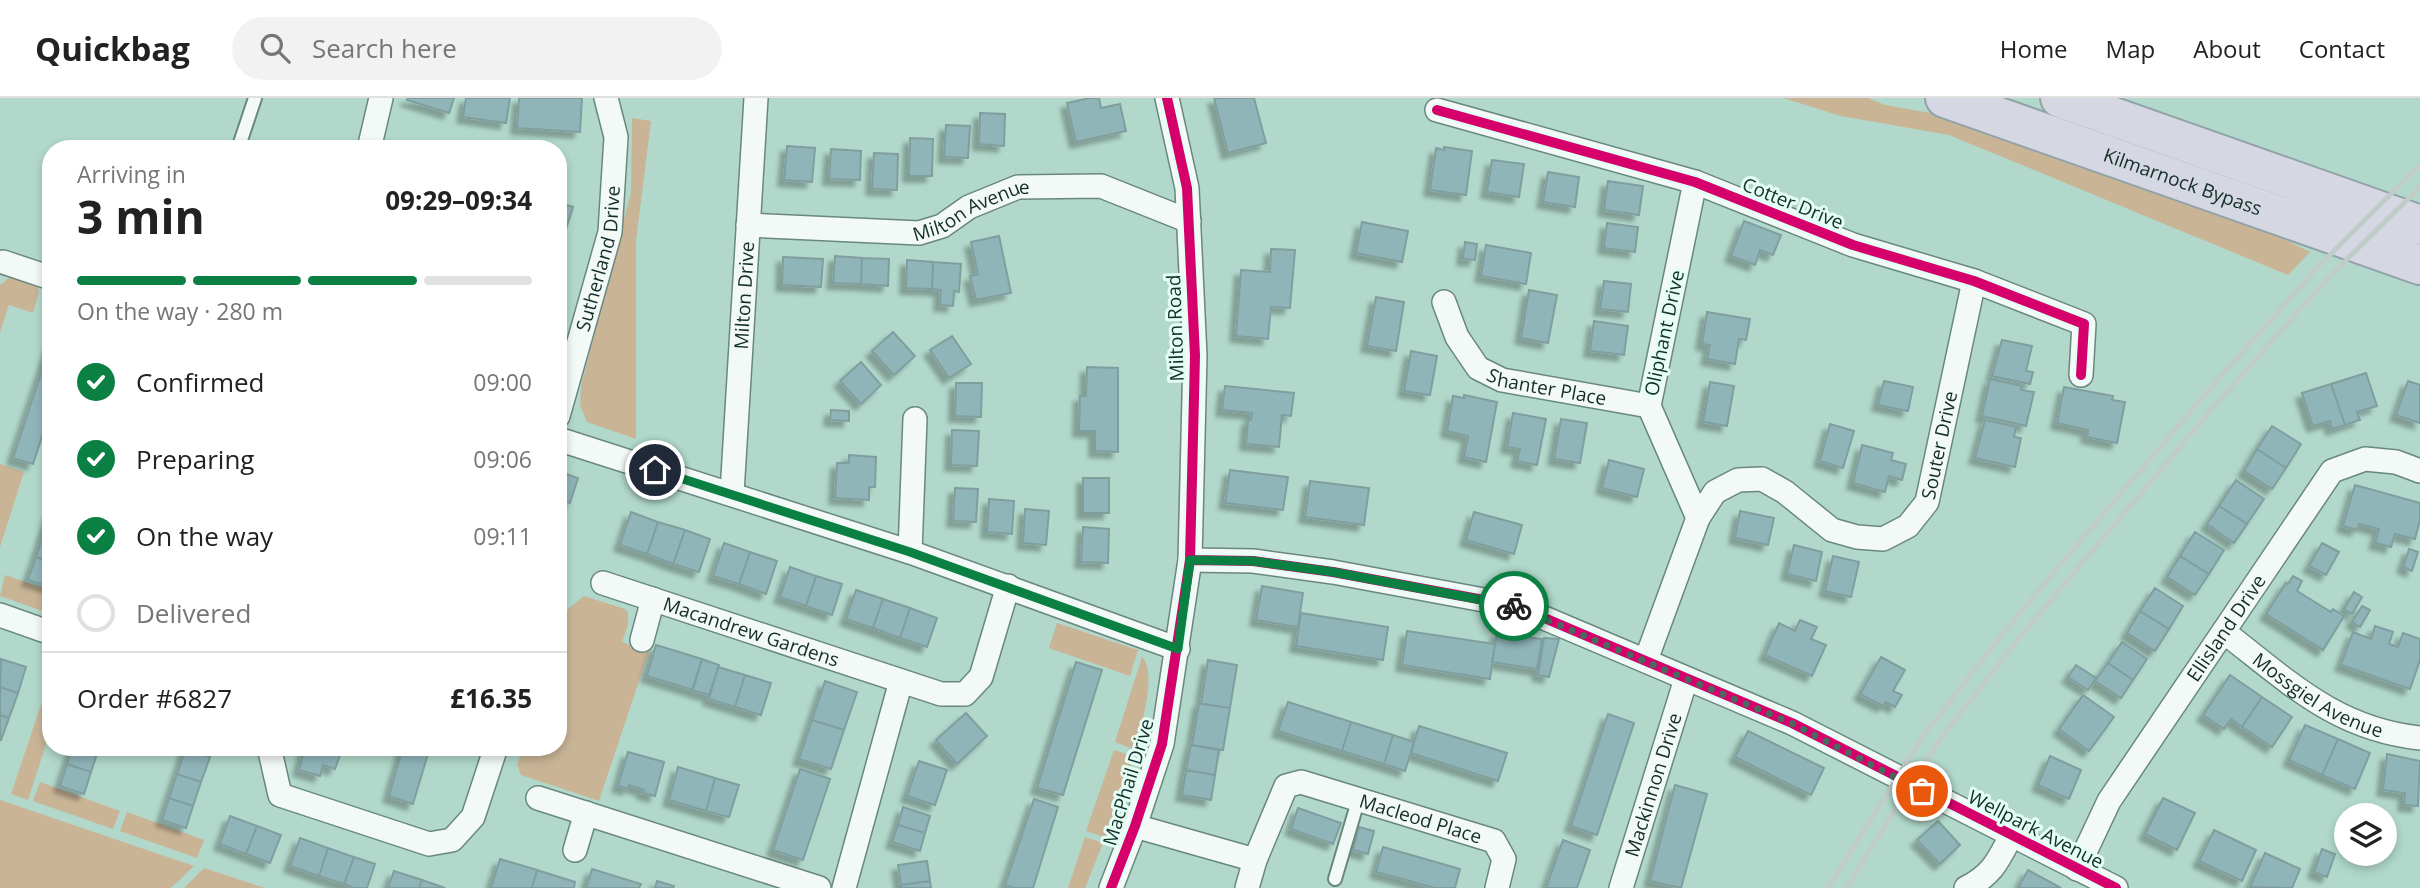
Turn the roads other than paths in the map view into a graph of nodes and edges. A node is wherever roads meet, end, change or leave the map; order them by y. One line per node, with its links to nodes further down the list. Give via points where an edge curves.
1 (255, 98): 9 (lane)
2 (381, 98): 10 (street)
3 (606, 98): 21 (street, Sutherland Drive, via 617,137 610,232)
4 (755, 98): 13 (street, Milton Drive)
5 (1167, 98): 12 (street, Milton Road, via 1187,188)
6 (1945, 98): 16 (highway, Kilmarnock Bypass)
7 (2060, 98): 14 (highway, Kilmarnock Bypass)
8 (1437, 110): 11 (street, Cotter Drive)
9 (241, 140)
10 (371, 140)
11 (1695, 182): 18 (street, Cotter Drive, via 1853,246); 22 (street, Oliphant Drive)
12 (1189, 221): 13 (street, Milton Avenue, via 1101,186 1018,187 919,233); 29 (street, Milton Road, via 1195,356)
13 (748, 225): 26 (street, Milton Drive)
14 (2420, 225)
15 (3, 262): 17 (street)
16 (2420, 265)
17 (42, 275)
18 (1974, 281): 20 (street, Cotter Drive, via 2084,324); 27 (street, Souter Drive, via 1927,502 1908,526 1883,538 1832,530 1762,479 1738,480 1715,492)
19 (1444, 302): 22 (street, Shanter Place, via 1457,337 1478,368 1502,380)
20 (2081, 375)
21 (567, 384)
22 (1649, 406): 27 (street, Oliphant Drive)
23 (915, 419): 28 (street)
24 (567, 442): 26 (street)
25 (2420, 471): 35 (street, Ellisland Drive, via 2396,462 2365,459 2332,471)
26 (732, 494): 28 (street)
27 (1698, 518): 38 (street, Souter Drive)
28 (910, 552): 31 (street)
29 (1190, 560): 37 (street, MacPhail Drive); 38 (street, Wellpark Avenue, via 1253,561 1333,572 1516,606)
30 (603, 583): 32 (street, Macandrew Gardens)
31 (1008, 586): 37 (street); 40 (street, Macandrew Gardens, via 974,687 965,694 941,694)
32 (653, 599): 36 (street); 40 (street, Macandrew Gardens)
33 (0, 615): 34 (street)
34 (42, 630)
35 (2224, 632): 41 (street, Mossgiel Avenue, via 2320,705 2359,725); 51 (street, Ellisland Drive, via 2109,801)
36 (642, 640)
37 (1178, 649): 47 (street, MacPhail Drive, via 1162,744)
38 (1646, 660): 39 (street, Wellpark Avenue)
39 (1686, 679): 48 (street, Wellpark Avenue, via 1791,723); 58 (street, Mackinnon Drive)
40 (901, 681): 54 (street)
41 (2420, 738)
42 (271, 756): 43 (street, via 280,795 429,844 452,840 473,817)
43 (493, 756)
44 (538, 798): 46 (street)
45 (1357, 801): 50 (street, Macleod Place, via 1301,782 1286,786); 52 (lane); 57 (street, Macleod Place, via 1494,841 1504,859)
46 (586, 813): 49 (street); 53 (street)
47 (1135, 826): 50 (street); 55 (street, MacPhail Drive)
48 (2011, 836): 51 (street, Wellpark Avenue); 59 (street, via 1983,879)
49 (575, 850)
50 (1255, 860): 56 (street)
51 (2077, 869): 60 (street, Wellpark Avenue)
52 (1335, 879)
53 (819, 888)
54 (844, 888)
55 (1111, 888)
56 (1247, 888)
57 (1497, 888)
58 (1621, 888)
59 (1965, 888)
60 (2116, 888)

